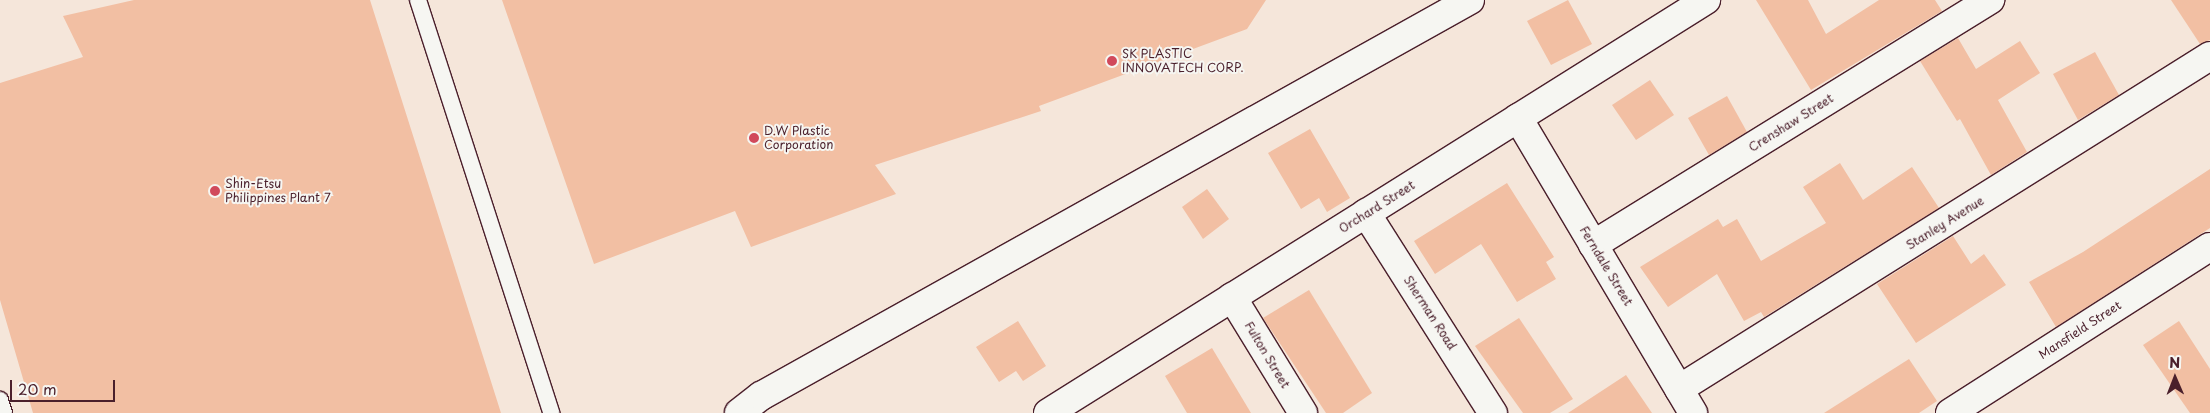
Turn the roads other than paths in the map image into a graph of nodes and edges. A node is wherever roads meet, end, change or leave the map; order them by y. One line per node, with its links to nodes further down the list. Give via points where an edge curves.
1 (418, 0): 14 (lane)
2 (1470, 0): 15 (street, via 770,391)
3 (1706, 0): 6 (street, Orchard Street)
4 (1990, 0): 8 (street, Crenshaw Street)
5 (2210, 56): 11 (street, Stanley Avenue)
6 (1518, 118): 7 (street, Orchard Street); 8 (street, Ferndale Street)
7 (1366, 213): 10 (street, Orchard Street); 18 (street, Sherman Road)
8 (1593, 245): 11 (street, Ferndale Street)
9 (2210, 247): 20 (street, Mansfield Street)
10 (1232, 298): 16 (street, Orchard Street); 17 (street, Fulton Street)
11 (1679, 389): 19 (street, Ferndale Street)
12 (0, 400): 13 (lane)
13 (4, 413)
14 (551, 413)
15 (739, 413)
16 (1048, 413)
17 (1303, 413)
18 (1493, 413)
19 (1694, 413)
20 (1950, 413)

